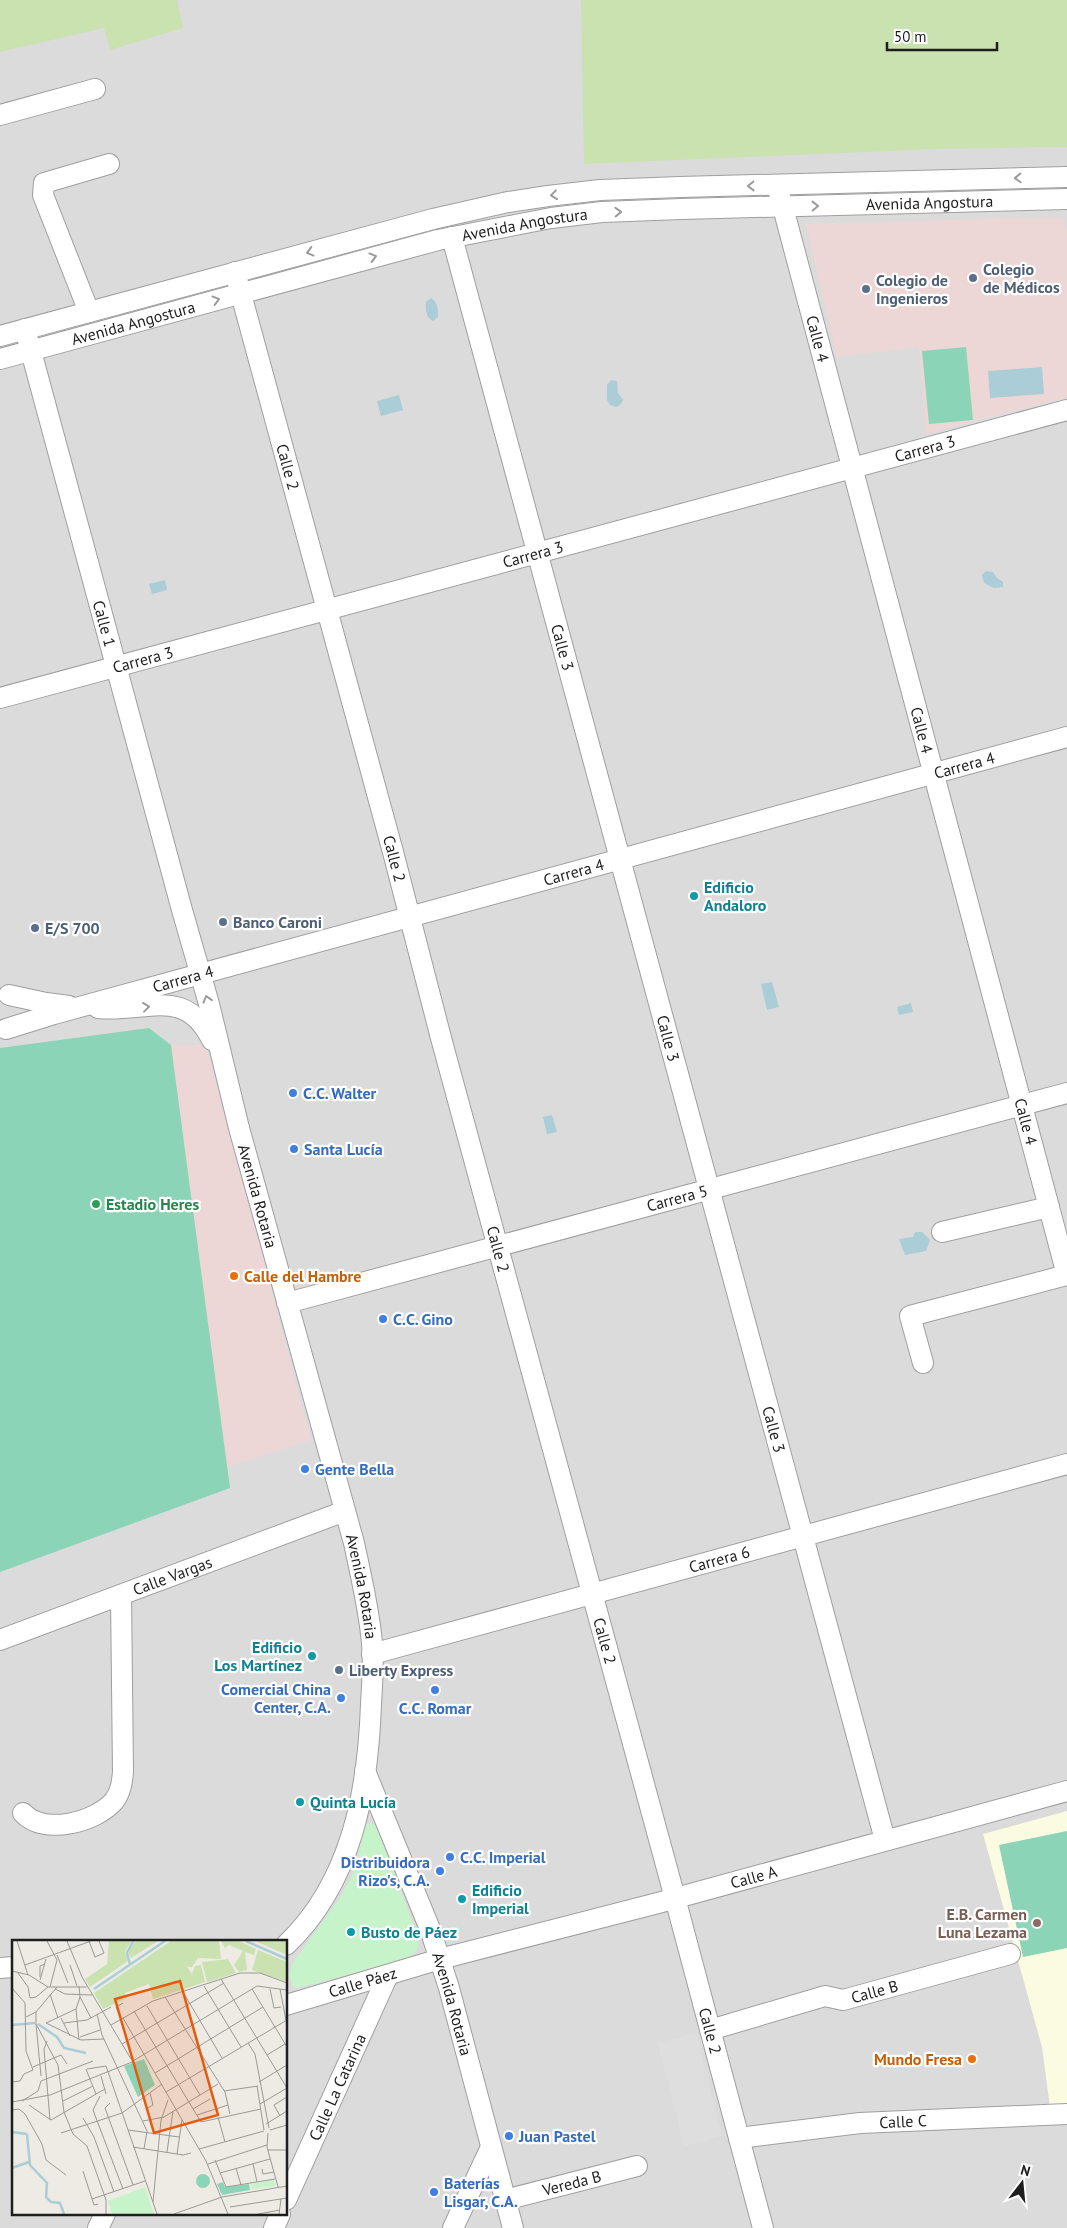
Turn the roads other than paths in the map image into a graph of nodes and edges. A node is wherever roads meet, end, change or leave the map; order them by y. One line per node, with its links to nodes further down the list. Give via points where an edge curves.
1 (95, 89): 2 (street)
2 (0, 115)
3 (109, 164): 11 (street, via 44,183 43,195)
4 (1067, 177): 5 (street, Avenida Angostura, one-way to 5)
5 (777, 185): 7 (street, Calle 4); 9 (street, Avenida Angostura, one-way to 9, via 600,190 508,202)
6 (1067, 199): 7 (street, Avenida Angostura, one-way to 6)
7 (783, 207): 8 (street, Avenida Angostura, one-way to 7, via 577,214); 17 (street, Calle 4)
8 (452, 237): 10 (street, Avenida Angostura, one-way to 8); 18 (street, Calle 3)
9 (234, 272): 10 (street, Calle 2); 11 (street, Avenida Angostura)
10 (240, 293): 14 (street, Avenida Angostura, one-way to 10); 19 (street, Calle 2)
11 (89, 312): 12 (street, Avenida Angostura)
12 (25, 329): 13 (street, Avenida Angostura); 14 (street, Calle 1)
13 (0, 336)
14 (31, 350): 15 (street, Avenida Angostura); 20 (street, Calle 1)
15 (0, 359)
16 (1067, 410): 17 (street, Carrera 3)
17 (852, 468): 18 (street, Carrera 3); 23 (street, Calle 4)
18 (536, 553): 19 (street, Carrera 3); 24 (street, Calle 3)
19 (326, 608): 20 (street, Carrera 3); 25 (street, Calle 2)
20 (116, 666): 21 (street, Carrera 3); 26 (street, Calle 1)
21 (0, 698)
22 (1067, 737): 23 (street, Carrera 4)
23 (933, 774): 24 (street, Carrera 4); 32 (street, Calle 4)
24 (620, 860): 25 (street, Carrera 4); 33 (street, Calle 3)
25 (410, 917): 26 (street, Carrera 4); 36 (street, Calle 2)
26 (200, 975): 28 (street, Carrera 4); 30 (street, Avenida Rotaria, one-way to 26)
27 (4, 989): 28 (street, Carrera 4, via 46,1004); 29 (street, via 13,1000 15,1013)
28 (80, 1007): 29 (street, Carrera 4); 30 (street, Avenida Rotaria, one-way to 30, via 111,1010 178,1006 192,1013 206,1027)
29 (3, 1030)
30 (221, 1058): 38 (street, Avenida Rotaria)
31 (1067, 1092): 32 (street, Carrera 5)
32 (1022, 1105): 33 (street, Carrera 5); 34 (street, Calle 4)
33 (708, 1189): 36 (street, Carrera 5); 42 (street, Calle 3)
34 (1049, 1208): 35 (street); 37 (street, Calle 4)
35 (942, 1232)
36 (498, 1246): 38 (street, Carrera 5); 43 (street, Calle 2)
37 (1067, 1275): 39 (street, via 910,1316)
38 (287, 1303): 41 (street, Avenida Rotaria)
39 (923, 1363)
40 (1067, 1464): 42 (street, Carrera 6)
41 (345, 1511): 44 (street, Calle Vargas); 46 (street, Avenida Rotaria, via 365,1594)
42 (803, 1537): 43 (street, Carrera 6); 50 (street, Calle 3)
43 (592, 1594): 46 (street, Carrera 6); 51 (street, Calle 2)
44 (121, 1595): 45 (street, Calle Vargas); 49 (street, via 123,1772 118,1795 105,1809 68,1823 49,1826 35,1822)
45 (0, 1640)
46 (372, 1654): 47 (street, Avenida Rotaria, via 371,1714)
47 (365, 1771): 52 (street, via 356,1822 342,1864 317,1908); 54 (street, Avenida Rotaria)
48 (1067, 1791): 50 (street, Calle A)
49 (23, 1813)
50 (885, 1840): 51 (street, Calle A)
51 (675, 1898): 54 (street, Calle A); 57 (street, Calle 2)
52 (288, 1944)
53 (1010, 1954): 57 (street, Calle B, via 843,2000 825,1996)
54 (440, 1959): 55 (street, Calle Páez); 60 (street, Avenida Rotaria)
55 (388, 1975): 56 (street, Calle Páez); 62 (street, Calle La Catarina)
56 (288, 2003)
57 (710, 2030): 59 (street, Calle 2)
58 (1067, 2114): 59 (street, Calle C, via 860,2123)
59 (739, 2138): 70 (street, Calle 2)
60 (491, 2147): 63 (street, Avenida Rotaria); 68 (street)
61 (637, 2166): 63 (street, Vereda B)
62 (288, 2196)
63 (505, 2200): 69 (street, Avenida Rotaria)
64 (104, 2216): 66 (street)
65 (279, 2216): 67 (street)
66 (98, 2228)
67 (274, 2228)
68 (453, 2228)
69 (513, 2228)
70 (762, 2228)

